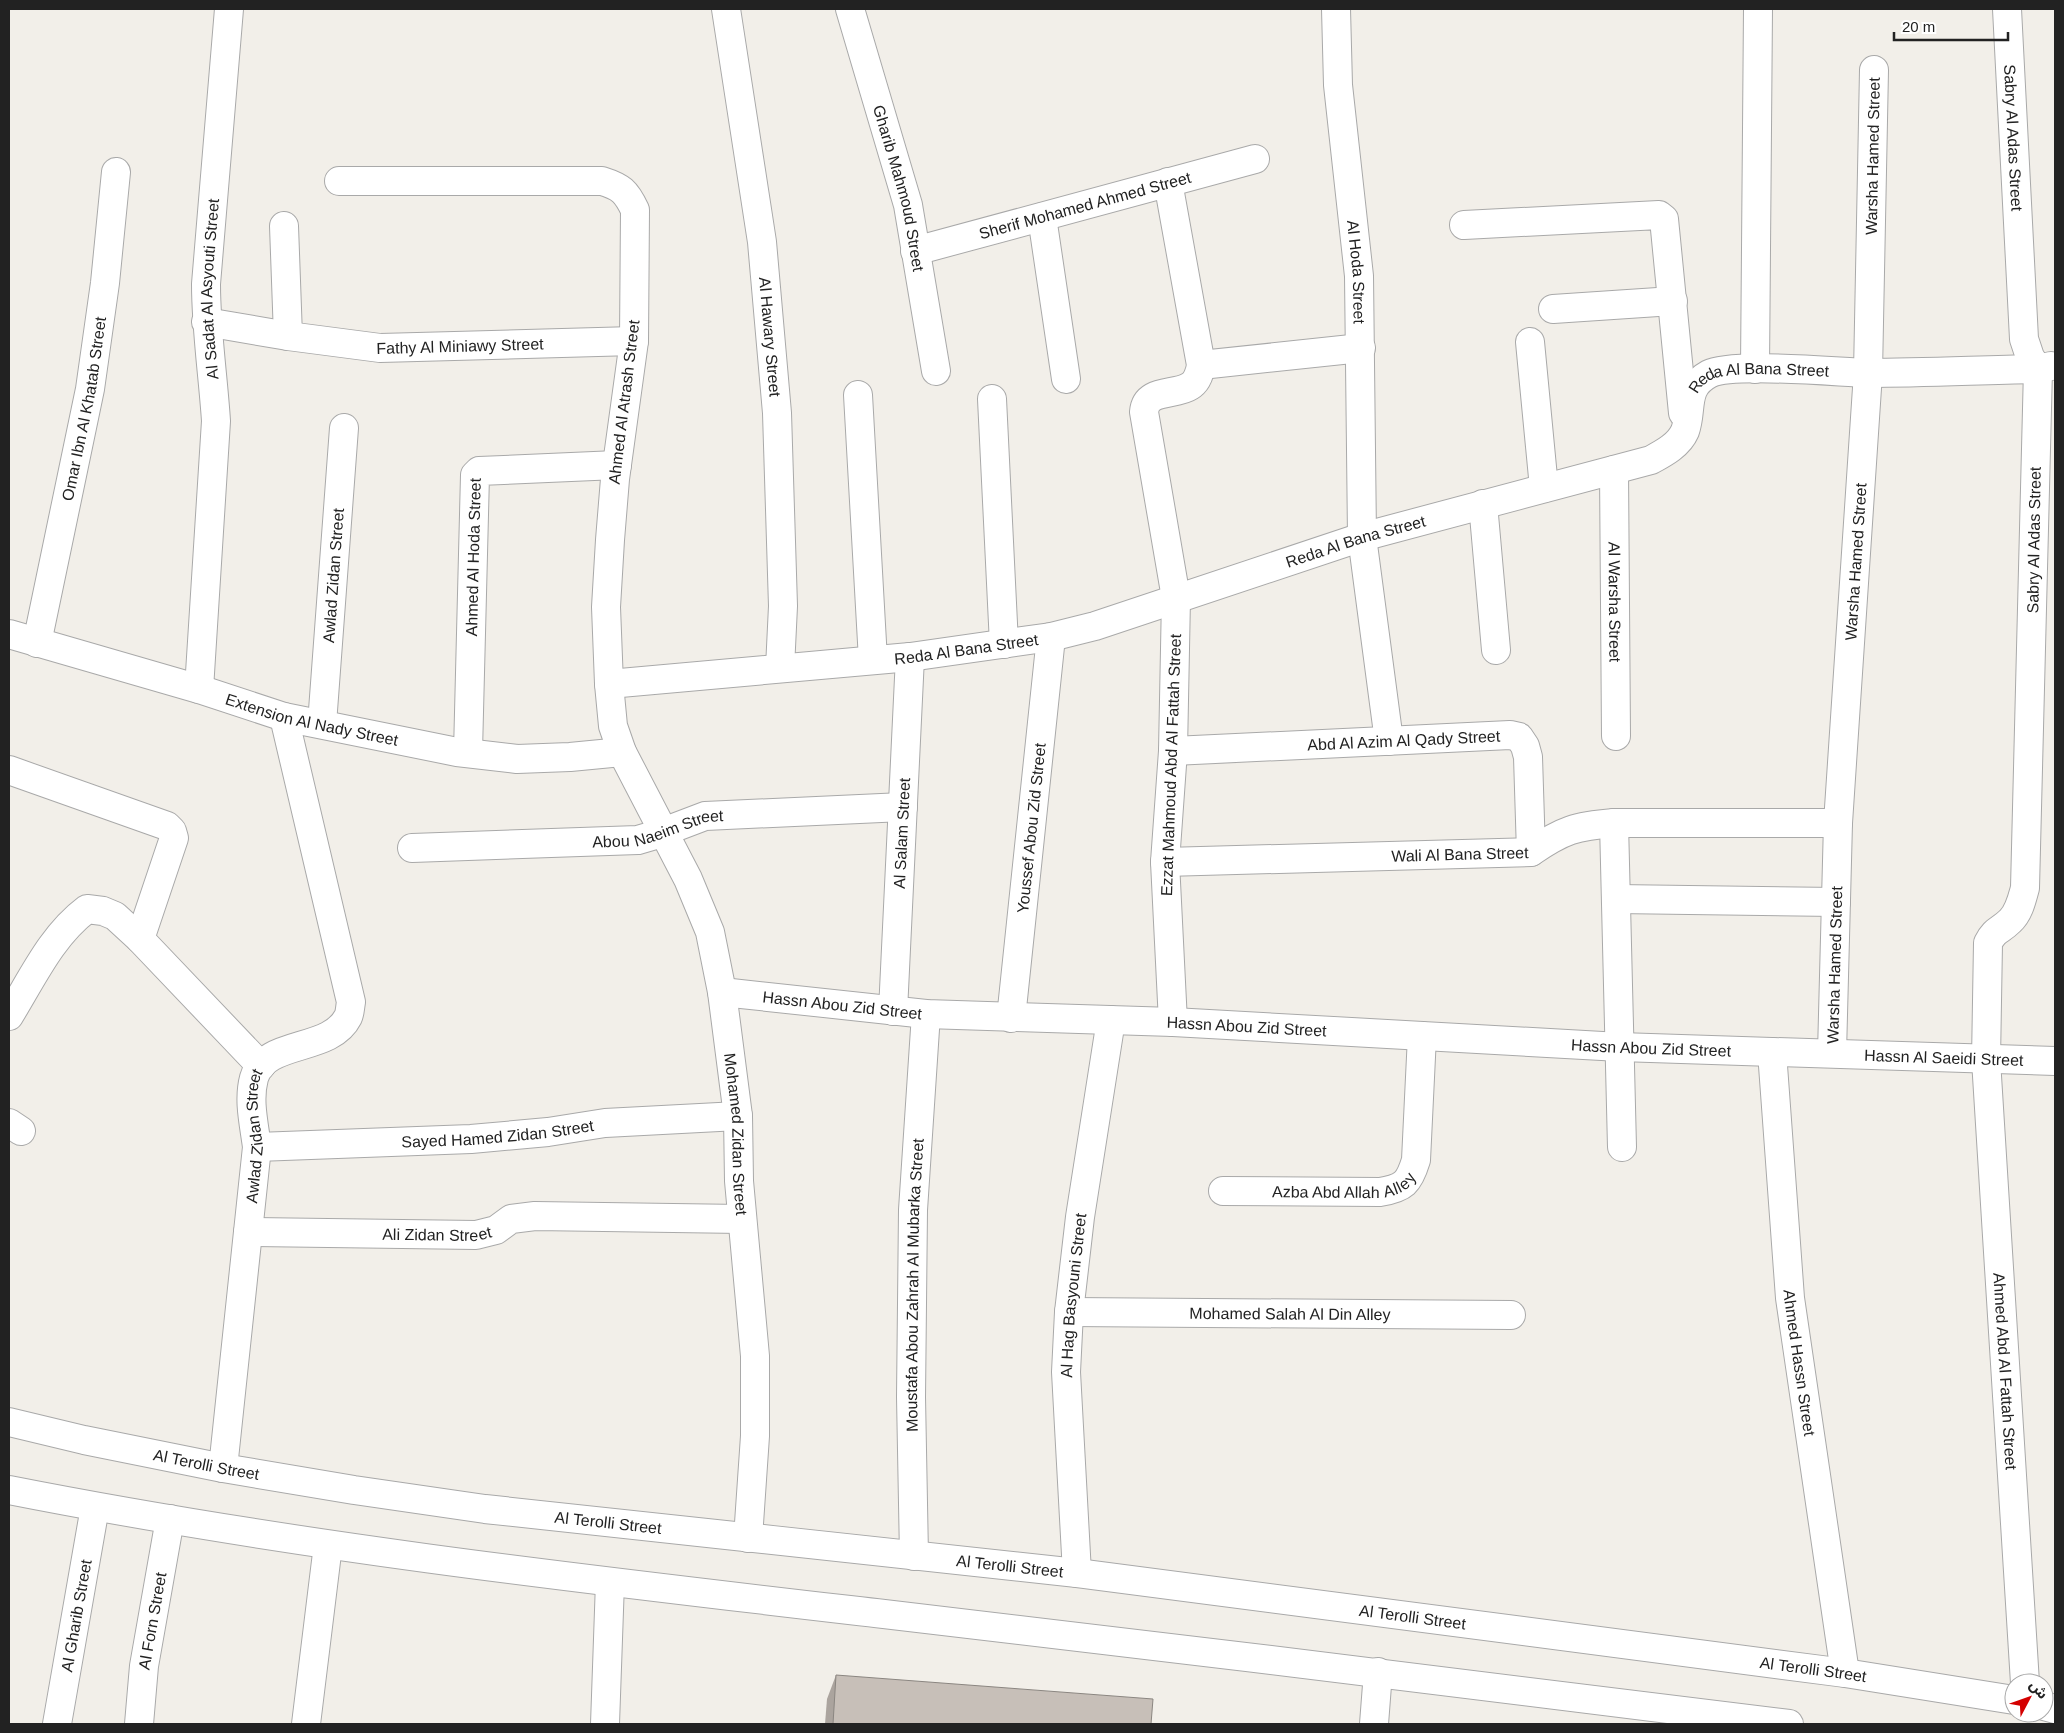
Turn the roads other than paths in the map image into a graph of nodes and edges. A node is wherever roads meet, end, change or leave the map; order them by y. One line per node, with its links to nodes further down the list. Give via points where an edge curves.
1 (229, 9): 18 (street, Al Sadat Al Asyouti Street, via 206,284)
2 (726, 9): 46 (street, Al Hawary Street, via 762,242 777,414 783,606)
3 (850, 9): 15 (street, Gharib Mahmoud Street, via 908,205)
4 (1336, 9): 22 (street, Al Hoda Street, via 1338,85 1359,276)
5 (1758, 9): 25 (street)
6 (2007, 9): 24 (street, Sabry Al Adas Street, via 2024,339 2030,357)
7 (1874, 70): 27 (street, Warsha Hamed Street)
8 (1255, 159): 11 (street, Sherif Mohamed Ahmed Street)
9 (116, 172): 41 (street, Omar Ibn Al Khatab Street, via 90,390)
10 (340, 181): 20 (street, Ahmed Al Atrash Street, via 602,180 620,187 635,210)
11 (1168, 182): 12 (street, Sherif Mohamed Ahmed Street); 23 (street)
12 (1042, 217): 15 (street, Sherif Mohamed Ahmed Street); 28 (street)
13 (1464, 225): 16 (street, via 1659,215 1666,226)
14 (284, 226): 19 (street)
15 (915, 251): 26 (street, Gharib Mahmoud Street)
16 (1673, 301): 17 (street); 32 (street)
17 (1553, 309)
18 (206, 322): 19 (street, Fathy Al Miniawy Street); 48 (street, Al Sadat Al Asyouti Street, via 216,422)
19 (288, 336): 20 (street, Fathy Al Miniawy Street, via 380,348)
20 (634, 341): 33 (street, Ahmed Al Atrash Street)
21 (1530, 342): 35 (street)
22 (1361, 348): 23 (street); 37 (street, Al Hoda Street)
23 (1201, 365): 38 (street, Ezzat Mahmoud Abd Al Fattah Street, via 1190,386 1152,397 1145,408)
24 (2047, 367): 27 (street, Reda Al Bana Street); 78 (street, Sabry Al Adas Street, via 2025,888 2022,903 2011,920 1994,932 1988,943)
25 (1755, 369): 27 (street, Reda Al Bana Street); 32 (street, Reda Al Bana Street, via 1724,370 1699,381 1691,393)
26 (936, 371)
27 (1868, 373): 59 (street, Warsha Hamed Street)
28 (1066, 379)
29 (858, 395): 45 (street)
30 (992, 398): 42 (street)
31 (344, 428): 50 (street, Awlad Zidan Street)
32 (1685, 431): 34 (street, Reda Al Bana Street, via 1665,453)
33 (617, 465): 47 (street, Ahmed Al Atrash Street, via 606,607); 54 (street, Ahmed Al Hoda Street, via 479,471 475,475)
34 (1614, 470): 35 (street, Reda Al Bana Street); 51 (street, Al Warsha Street)
35 (1544, 488): 36 (street, Reda Al Bana Street)
36 (1483, 504): 37 (street, Reda Al Bana Street); 43 (street)
37 (1362, 537): 38 (street, Reda Al Bana Street); 52 (street, Al Hoda Street)
38 (1176, 598): 40 (street, Reda Al Bana Street, via 1095,626); 53 (street, Ezzat Mahmoud Abd Al Fattah Street)
39 (9, 634): 41 (street, Extension Al Nady Street)
40 (1051, 637): 42 (street, Reda Al Bana Street); 71 (street, Youssef Abou Zid Street)
41 (37, 643): 48 (street, Extension Al Nady Street)
42 (1004, 644): 44 (street, Reda Al Bana Street)
43 (1496, 650)
44 (910, 657): 45 (street, Reda Al Bana Street); 57 (street, Al Salam Street)
45 (873, 660): 46 (street, Reda Al Bana Street)
46 (780, 668): 47 (street, Reda Al Bana Street)
47 (609, 684): 55 (street, Ahmed Al Atrash Street, via 613,726)
48 (199, 689): 49 (street, Extension Al Nady Street)
49 (284, 717): 50 (street, Extension Al Nady Street); 80 (street, Awlad Zidan Street, via 351,1002 349,1016 340,1029 324,1039 276,1054)
50 (322, 724): 54 (street, Extension Al Nady Street)
51 (1616, 736)
52 (1389, 741): 53 (street, Abd Al Azim Al Qady Street); 62 (street, Abd Al Azim Al Qady Street, via 1519,737 1528,757)
53 (1173, 751): 63 (street, Ezzat Mahmoud Abd Al Fattah Street)
54 (468, 752): 55 (street, Extension Al Nady Street, via 517,759)
55 (622, 752): 60 (street, Mohamed Zidan Street)
56 (9, 770): 66 (street, via 167,826 172,831 174,838)
57 (903, 807): 60 (street, Abou Naeim Street, via 705,816); 68 (street, Al Salam Street)
58 (1614, 823): 59 (street, Wali Al Bana Street); 62 (street, Wali Al Bana Street, via 1584,825 1556,835); 64 (street)
59 (1838, 823): 65 (street, Warsha Hamed Street)
60 (663, 832): 61 (street, Abou Naeim Street, via 638,840); 67 (street, Mohamed Zidan Street, via 688,879 710,932)
61 (412, 848)
62 (1531, 852): 63 (street, Wali Al Bana Street)
63 (1166, 862): 73 (street, Ezzat Mahmoud Abd Al Fattah Street)
64 (1616, 899): 65 (street); 75 (street)
65 (1836, 902): 77 (street, Warsha Hamed Street)
66 (140, 939): 70 (street, via 115,916 86,909 60,933); 80 (street)
67 (722, 992): 68 (street, Hassn Abou Zid Street); 81 (street, Mohamed Zidan Street)
68 (893, 1011): 69 (street, Hassn Abou Zid Street)
69 (926, 1014): 71 (street, Hassn Abou Zid Street); 96 (street, Moustafa Abou Zahrah Al Mubarka Street, via 913,1210 911,1397)
70 (9, 1016)
71 (1012, 1018): 72 (street, Hassn Abou Zid Street)
72 (1111, 1020): 73 (street, Hassn Abou Zid Street); 87 (street, Al Hag Basyouni Street, via 1080,1217)
73 (1173, 1022): 74 (street, Hassn Abou Zid Street)
74 (1422, 1036): 75 (street, Hassn Abou Zid Street); 84 (street, Azba Abd Allah Alley, via 1416,1160 1411,1177 1398,1189 1380,1192)
75 (1620, 1047): 76 (street, Hassn Abou Zid Street); 83 (street)
76 (1772, 1052): 77 (street, Hassn Al Saeidi Street); 100 (street, Ahmed Hassn Street, via 1790,1298)
77 (1832, 1053): 78 (street, Hassn Al Saeidi Street)
78 (1986, 1060): 79 (street, Hassn Al Saeidi Street); 101 (street, Ahmed Abd Al Fattah Street)
79 (2055, 1061)
80 (261, 1066): 82 (street, Awlad Zidan Street, via 251,1095)
81 (738, 1116): 82 (street, Sayed Hamed Zidan Street, via 605,1123 471,1139); 85 (street, Mohamed Zidan Street)
82 (257, 1146): 86 (street, Awlad Zidan Street)
83 (1622, 1147)
84 (1223, 1191)
85 (742, 1219): 86 (street, Ali Zidan Street, via 535,1216 510,1219 496,1230 476,1235); 94 (street, Mohamed Zidan Street, via 755,1356 755,1436)
86 (248, 1232): 90 (street, Awlad Zidan Street)
87 (1069, 1312): 88 (street, Mohamed Salah Al Din Alley); 97 (street, Al Hag Basyouni Street, via 1066,1372)
88 (1512, 1315)
89 (9, 1422): 90 (street, Al Terolli Street)
90 (224, 1468): 94 (street, Al Terolli Street, via 476,1508)
91 (9, 1490): 92 (street)
92 (95, 1507): 93 (street); 103 (street, Al Gharib Street)
93 (170, 1519): 95 (street); 104 (street, Al Forn Street, via 144,1666)
94 (748, 1538): 96 (street, Al Terolli Street)
95 (328, 1545): 98 (street); 105 (street)
96 (914, 1556): 97 (street, Al Terolli Street)
97 (1077, 1573): 100 (street, Al Terolli Street)
98 (610, 1582): 99 (street); 106 (street)
99 (1378, 1672): 107 (street); 108 (street)
100 (1845, 1672): 102 (street, Al Terolli Street)
101 (2024, 1673)
102 (2004, 1698)
103 (57, 1724)
104 (139, 1724)
105 (306, 1724)
106 (605, 1724)
107 (1374, 1724)
108 (1789, 1724)

